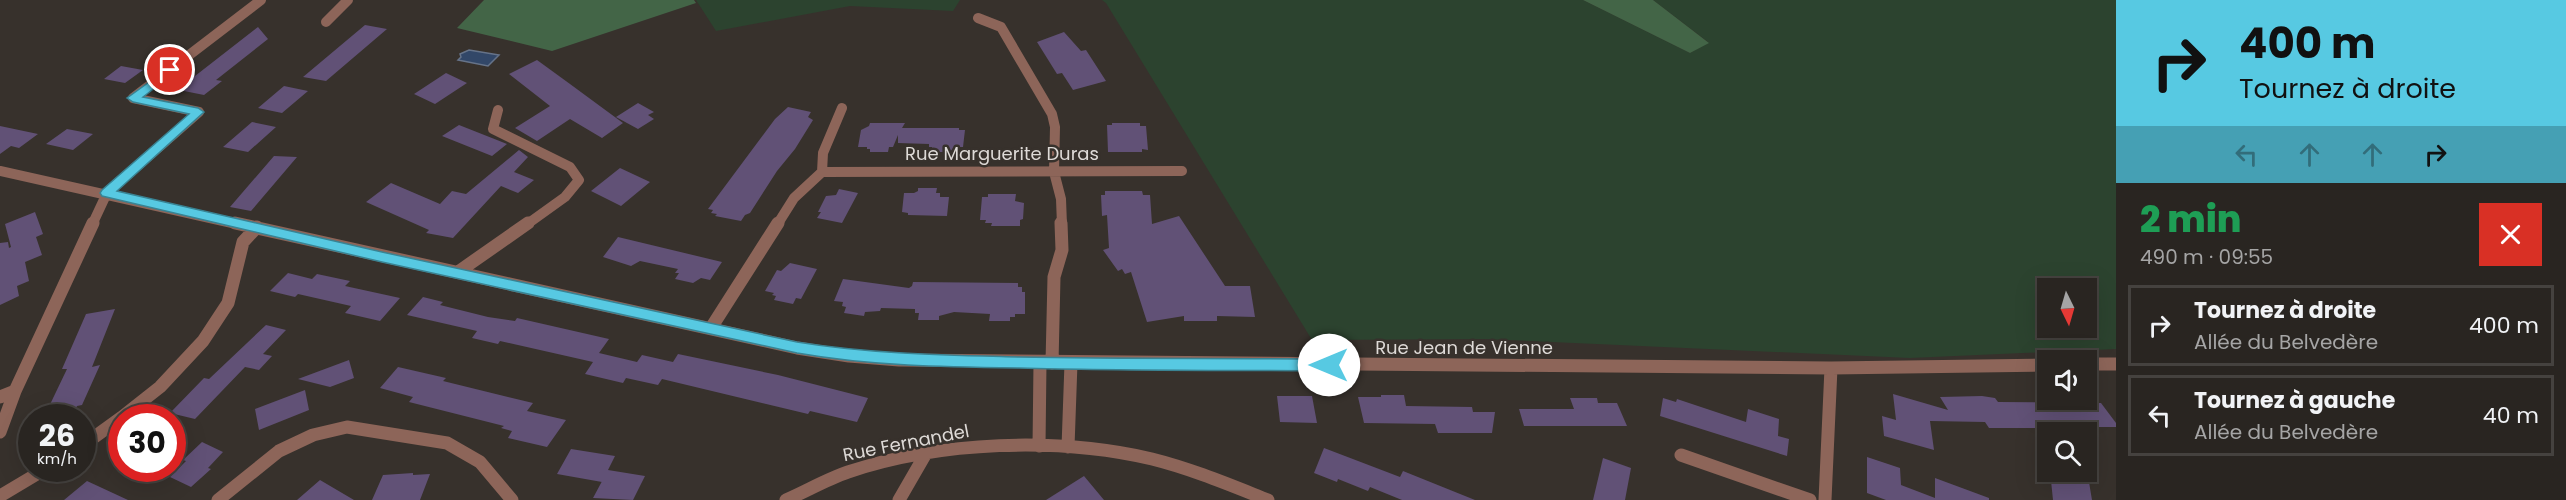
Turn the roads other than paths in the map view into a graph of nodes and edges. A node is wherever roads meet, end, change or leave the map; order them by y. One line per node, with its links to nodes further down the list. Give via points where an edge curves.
1 (261, 0): 11 (street, via 133,98 198,112)
2 (348, 0): 4 (street)
3 (978, 18): 10 (street, via 1001,27 1052,114)
4 (326, 22)
5 (842, 108): 9 (street, via 823,153)
6 (498, 110): 13 (street, via 493,129 570,167 579,180 565,197)
7 (0, 171): 11 (street, Rue Jean de Vienne)
8 (1182, 171): 10 (street, Rue Marguerite Duras)
9 (822, 172): 10 (street, Rue Marguerite Duras); 14 (street, via 794,198)
10 (1054, 172): 15 (street, via 1061,199 1062,250 1054,277)
11 (106, 193): 12 (street, Rue Jean de Vienne); 21 (street)
12 (257, 228): 13 (street, Rue Jean de Vienne); 23 (street, via 243,243 228,303 203,341)
13 (458, 272): 14 (street, Rue Jean de Vienne)
14 (711, 328): 15 (street, Rue Jean de Vienne, via 849,356)
15 (1046, 363): 16 (street, Rue Jean de Vienne); 25 (street)
16 (1071, 363): 20 (street, Rue Jean de Vienne); 26 (street)
17 (2097, 364): 18 (street)
18 (2116, 364)
19 (2037, 365): 20 (street, Rue Jean de Vienne)
20 (1831, 368): 37 (street)
21 (15, 391): 22 (street); 24 (street)
22 (0, 397)
23 (138, 404)
24 (0, 432)
25 (1039, 446): 26 (street, Rue Fernandel); 27 (street, Rue Fernandel)
26 (1068, 447): 35 (street, Rue Fernandel, via 1151,459)
27 (925, 455): 33 (street, Rue Fernandel, via 855,469); 34 (street)
28 (1681, 455): 36 (street)
29 (23, 482): 30 (street)
30 (0, 496)
31 (218, 500): 32 (street, via 279,451 313,435 347,427 447,443 480,462)
32 (512, 500)
33 (786, 500)
34 (899, 500)
35 (1268, 500)
36 (1810, 500)
37 (1825, 500)

